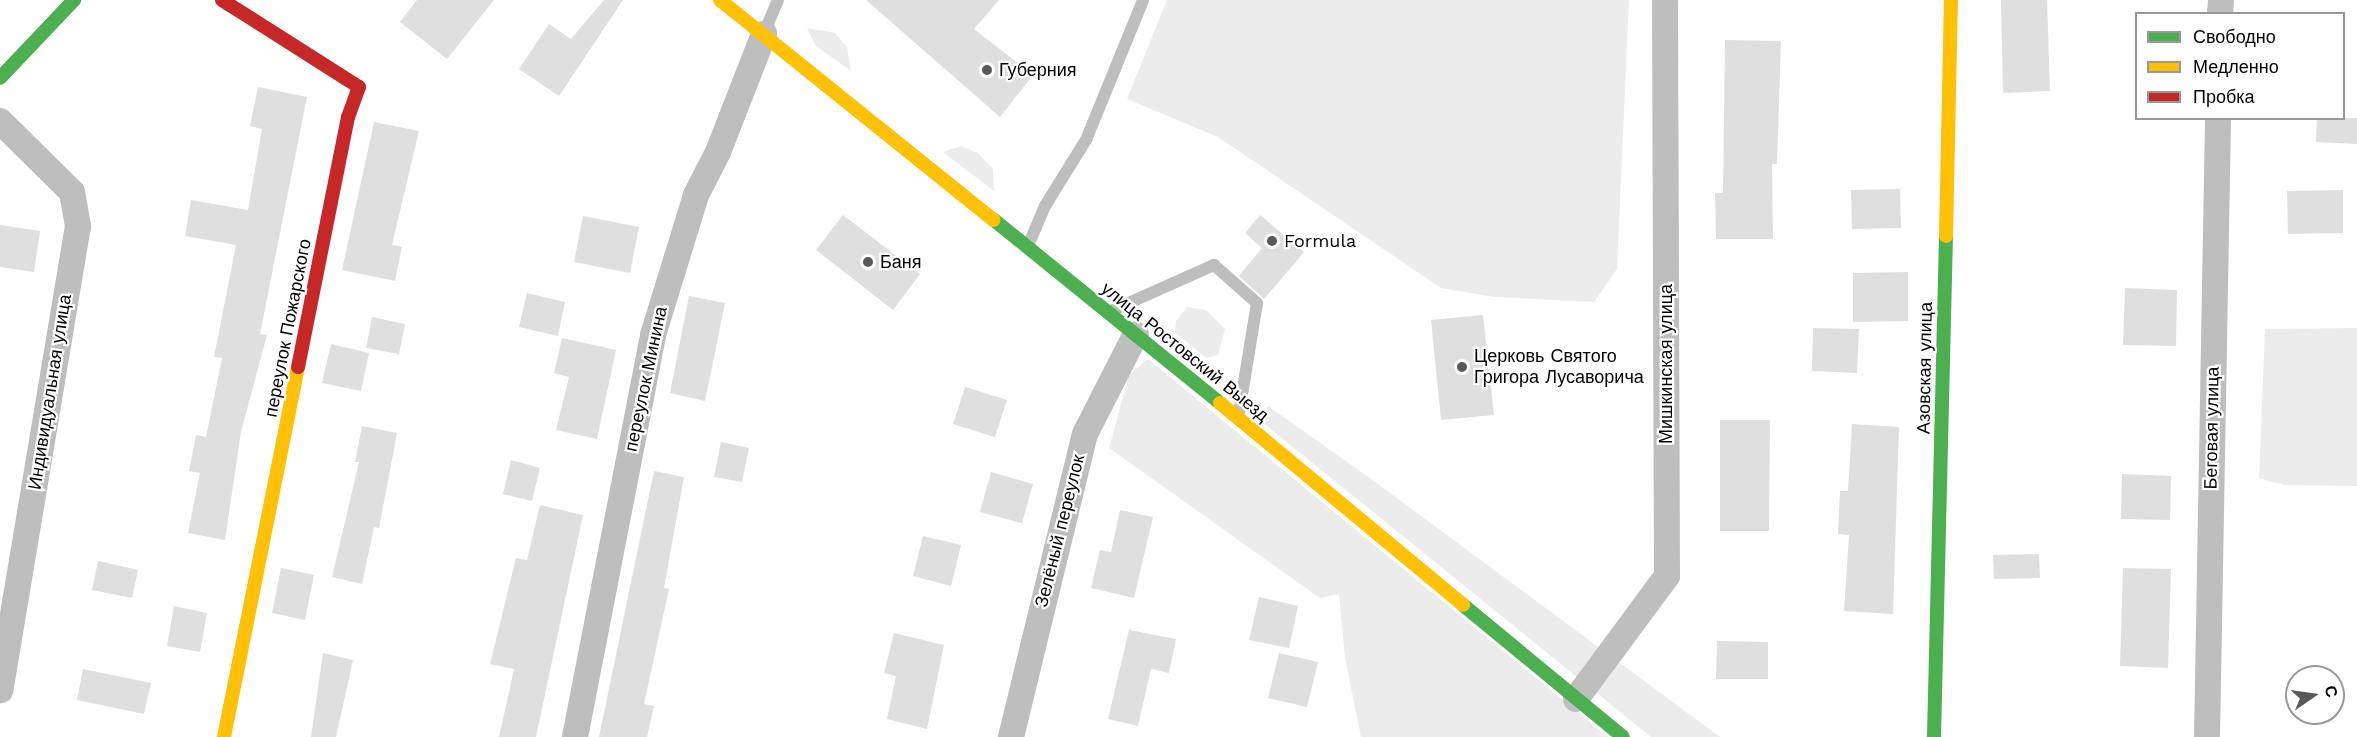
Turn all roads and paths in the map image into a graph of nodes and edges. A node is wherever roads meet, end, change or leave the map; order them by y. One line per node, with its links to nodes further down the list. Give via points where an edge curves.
1 (74, 0): 9 (street)
2 (222, 0): 18 (street, переулок Пожарского, via 359,87 348,117)
3 (720, 0): 8 (street, улица Ростовский Выезд)
4 (777, 0): 8 (lane)
5 (1143, 0): 12 (lane, via 1086,140 1045,206)
6 (1665, 0): 17 (street, Мишкинская улица, via 1667,576)
7 (1951, 0): 22 (street, Азовская улица)
8 (764, 34): 12 (street, улица Ростовский Выезд); 19 (street, переулок Минина, via 718,153 696,195 652,334)
9 (0, 78)
10 (2218, 120): 23 (street, Беговая улица)
11 (0, 122): 16 (street, Индивидуальная улица, via 72,192 78,226)
12 (1028, 247): 13 (street, улица Ростовский Выезд)
13 (1109, 312): 14 (street, улица Ростовский Выезд); 15 (lane, via 1214,266 1257,303)
14 (1136, 334): 15 (street, улица Ростовский Выезд); 20 (street, Зелёный переулок, via 1085,434)
15 (1238, 419): 17 (street, улица Ростовский Выезд)
16 (0, 691)
17 (1576, 699): 21 (street, улица Ростовский Выезд)
18 (225, 737)
19 (574, 737)
20 (1011, 737)
21 (1623, 737)
22 (1934, 737)
23 (2206, 737)

